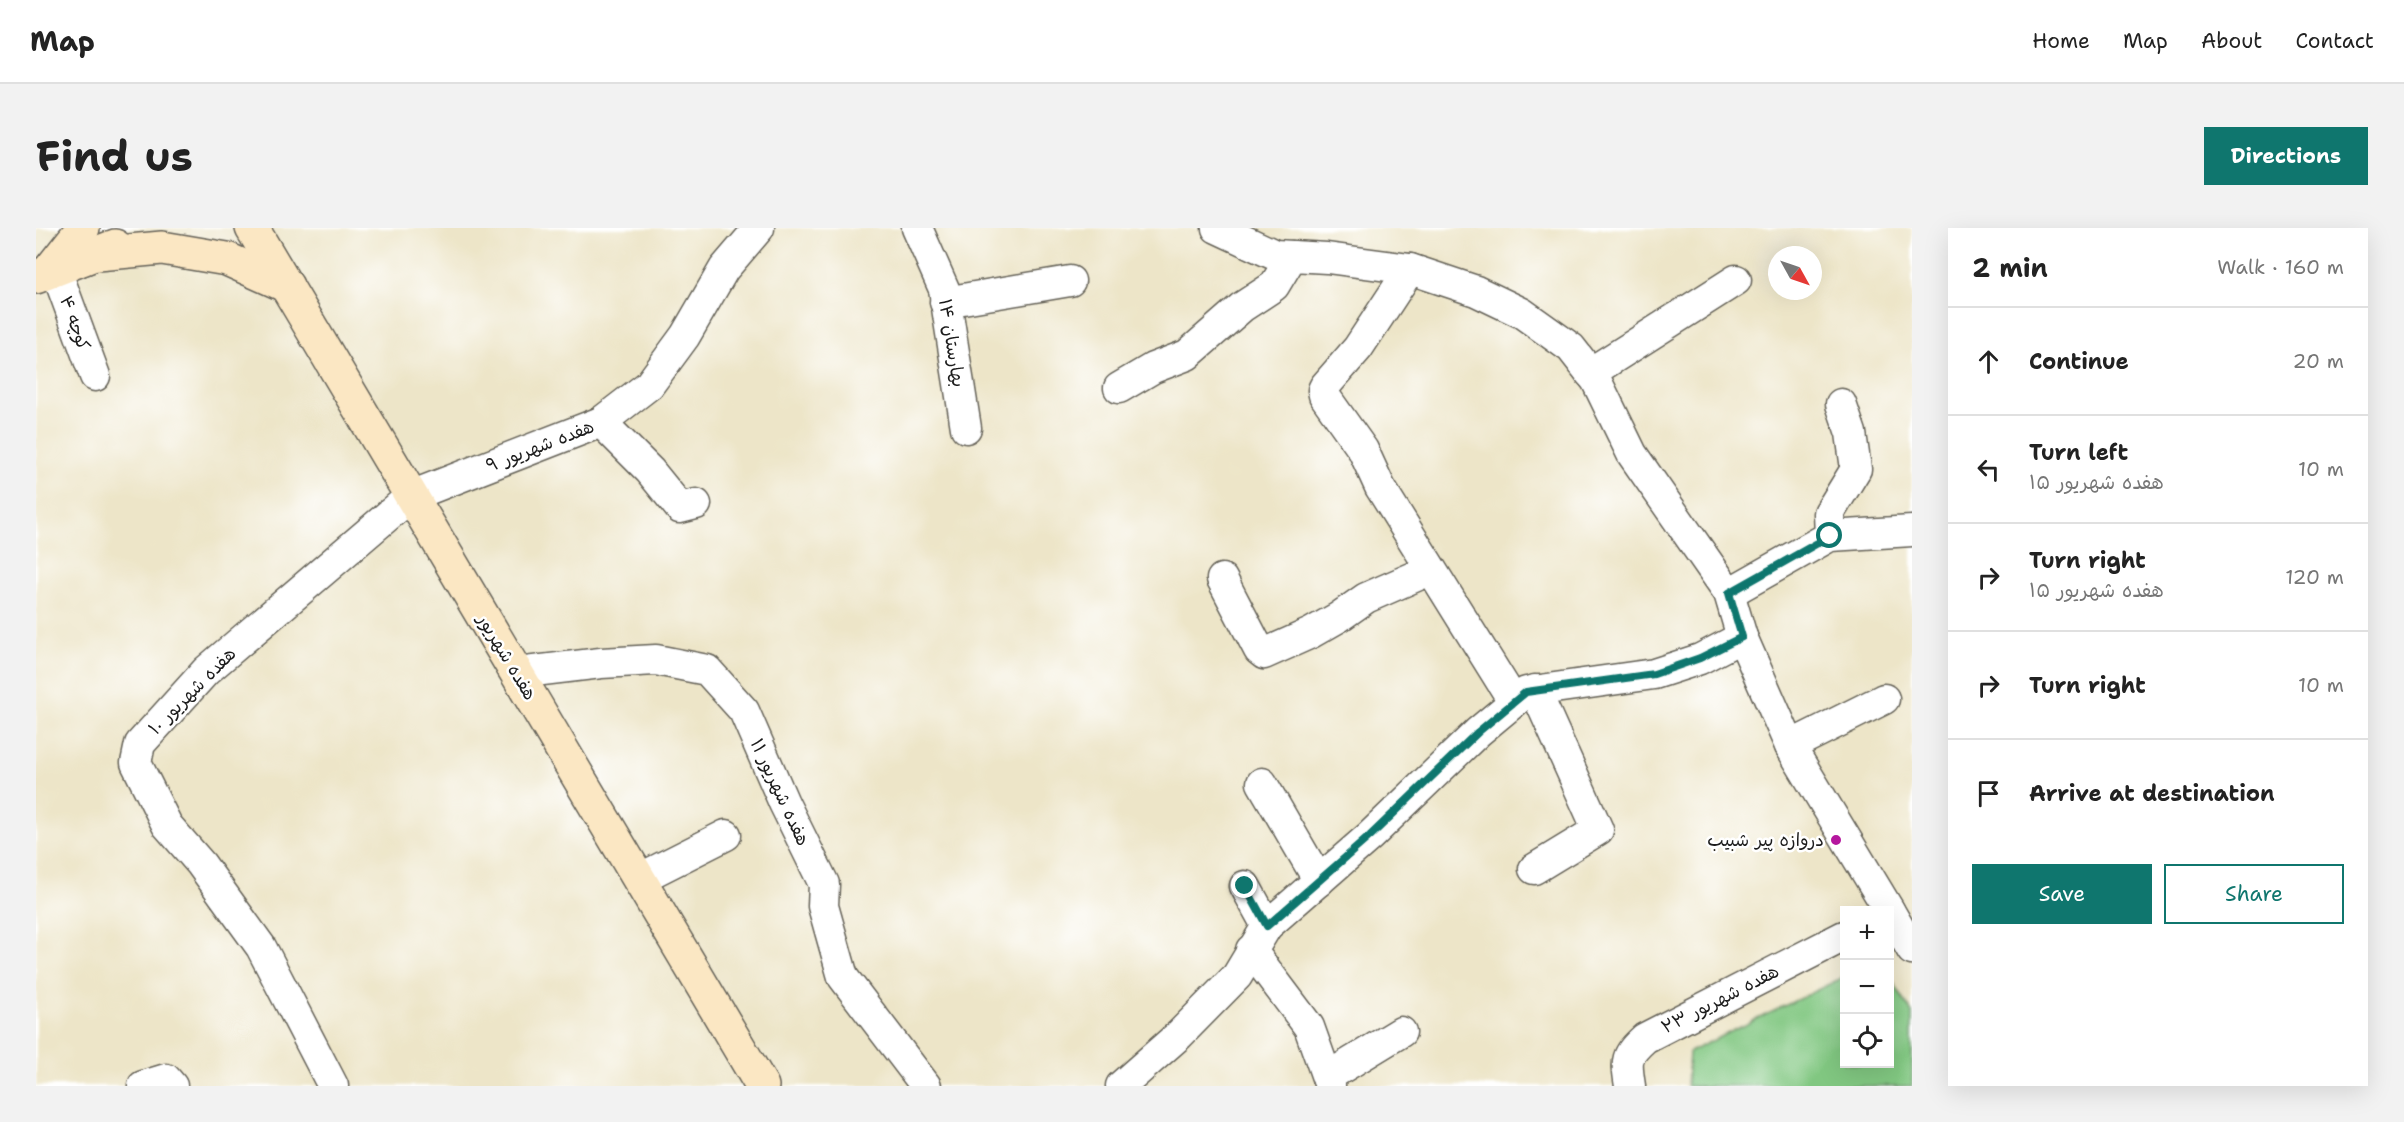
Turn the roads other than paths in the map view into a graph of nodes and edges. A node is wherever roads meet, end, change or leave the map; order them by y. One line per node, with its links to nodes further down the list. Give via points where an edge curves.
1 (157, 228): 6 (main road)
2 (252, 228): 12 (main road, هفده شهریور)
3 (759, 228): 18 (street, هفده شهریور ۹, via 724,269 685,336 648,385)
4 (917, 228): 13 (street, بهارستان ۱۴, via 944,289)
5 (1217, 228): 7 (street, via 1275,255)
6 (90, 241): 9 (main road); 12 (main road, via 227,259)
7 (1292, 256): 8 (street); 16 (street, via 1274,286 1242,307 1187,355 1153,368)
8 (1410, 269): 14 (street, via 1476,291 1522,314 1571,348); 24 (street, via 1358,348 1323,390 1363,450 1380,487)
9 (47, 273): 15 (street, کوچه ۴)
10 (1736, 280): 14 (street)
11 (1070, 281): 13 (street)
12 (287, 286): 20 (main road, هفده شهریور)
13 (945, 302): 19 (street, بهارستان ۱۴)
14 (1590, 373): 26 (street, via 1632,454)
15 (95, 376)
16 (1119, 388)
17 (1841, 404): 23 (street, via 1851,433 1856,469 1829,513)
18 (602, 422): 20 (street, هفده شهریور ۹); 21 (street, via 680,508)
19 (966, 428)
20 (411, 496): 28 (main road, هفده شهریور); 47 (street, هفده شهریور ۱۰, via 206,671 140,744 136,763 167,825 201,864 261,947)
21 (696, 504)
22 (1912, 531): 23 (street)
23 (1830, 536): 26 (street)
24 (1430, 570): 25 (street, via 1366,598 1311,633 1264,654); 29 (street)
25 (1222, 579)
26 (1732, 601): 27 (street)
27 (1742, 637): 29 (street, via 1700,658 1654,674); 31 (street)
28 (517, 673): 35 (main road, هفده شهریور); 49 (street, هفده شهریور ۱۱, via 656,660 707,670 744,711 824,884 823,906 843,977)
29 (1525, 696): 34 (street, via 1598,830); 36 (street, via 1478,732)
30 (1884, 699): 31 (street)
31 (1790, 746): 38 (street)
32 (1262, 783): 36 (street)
33 (726, 835): 35 (street)
34 (1534, 869)
35 (639, 879): 48 (main road, هفده شهریور)
36 (1318, 881): 40 (street)
37 (1245, 886): 40 (street)
38 (1885, 906)
39 (1894, 919): 42 (street)
40 (1259, 938): 44 (street, via 1309,1027); 50 (street, via 1237,976)
41 (1840, 939): 51 (street, هفده شهریور ۲۳, via 1645,1038 1631,1050 1626,1062)
42 (1910, 942)
43 (1401, 1032): 44 (street)
44 (1328, 1081)
45 (143, 1086): 46 (street, via 166,1078)
46 (172, 1086)
47 (333, 1086)
48 (762, 1086)
49 (926, 1086)
50 (1121, 1086)
51 (1630, 1086)

